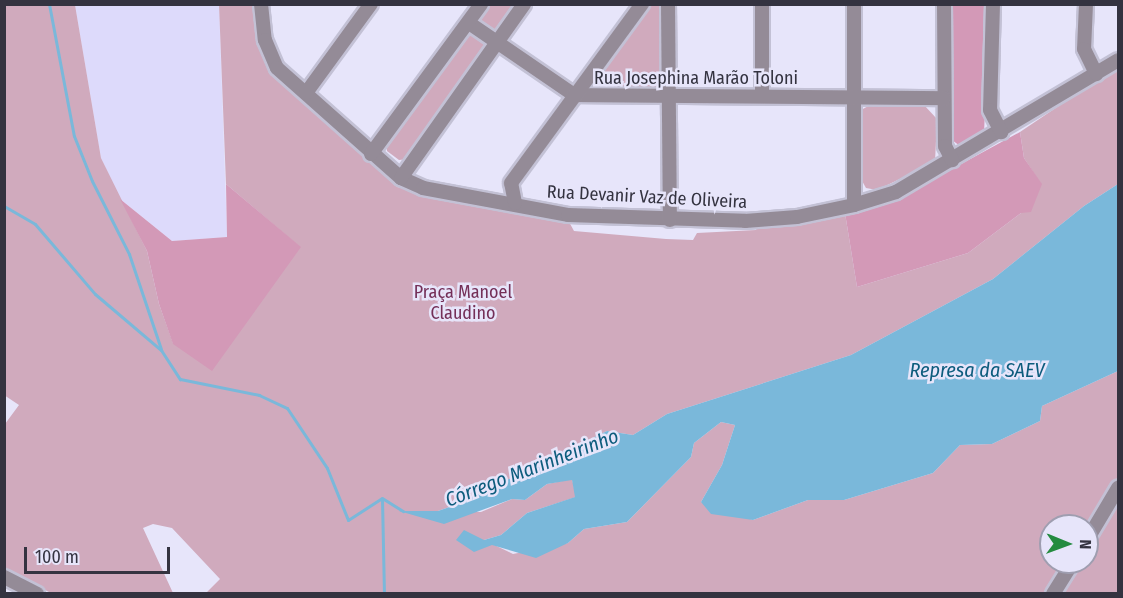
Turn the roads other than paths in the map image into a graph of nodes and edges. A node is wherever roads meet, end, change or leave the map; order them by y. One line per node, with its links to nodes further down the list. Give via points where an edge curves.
1 (261, 4): 16 (street, Rua Devanir Vaz de Oliveira, via 265,40 277,68)
2 (371, 4): 16 (street)
3 (481, 4): 12 (street)
4 (524, 4): 13 (street)
5 (642, 4): 17 (street)
6 (668, 4): 19 (street)
7 (762, 4): 18 (street)
8 (854, 4): 20 (street)
9 (944, 4): 21 (street)
10 (993, 4): 22 (street, via 990,110)
11 (1086, 4): 15 (street, via 1084,49)
12 (469, 23): 13 (street, Rua Josephina Marão Toloni); 23 (street)
13 (498, 40): 17 (street, Rua Josephina Marão Toloni); 25 (street)
14 (1119, 60): 15 (street, Rua Devanir Vaz de Oliveira)
15 (1096, 74): 22 (street, Rua Devanir Vaz de Oliveira)
16 (306, 93): 23 (street, Rua Devanir Vaz de Oliveira)
17 (574, 95): 19 (street, Rua Josephina Marão Toloni); 26 (street, via 511,183)
18 (762, 95): 19 (street, Rua Josephina Marão Toloni); 20 (street, Rua Josephina Marão Toloni)
19 (670, 98): 28 (street)
20 (854, 98): 21 (street, Rua Josephina Marão Toloni); 27 (street)
21 (944, 98): 24 (street, via 945,146)
22 (1001, 132): 24 (street, Rua Devanir Vaz de Oliveira)
23 (371, 154): 25 (street, Rua Devanir Vaz de Oliveira)
24 (952, 160): 27 (street, Rua Devanir Vaz de Oliveira, via 896,192)
25 (401, 178): 26 (street, Rua Devanir Vaz de Oliveira, via 423,189)
26 (515, 203): 28 (street, Rua Devanir Vaz de Oliveira, via 568,215)
27 (854, 206): 28 (street, Rua Devanir Vaz de Oliveira, via 797,217)
28 (670, 220)
29 (1119, 489): 30 (street)
30 (1099, 521)
31 (1066, 574): 34 (street)
32 (4, 577): 33 (street)
33 (37, 594)
34 (1053, 594)

